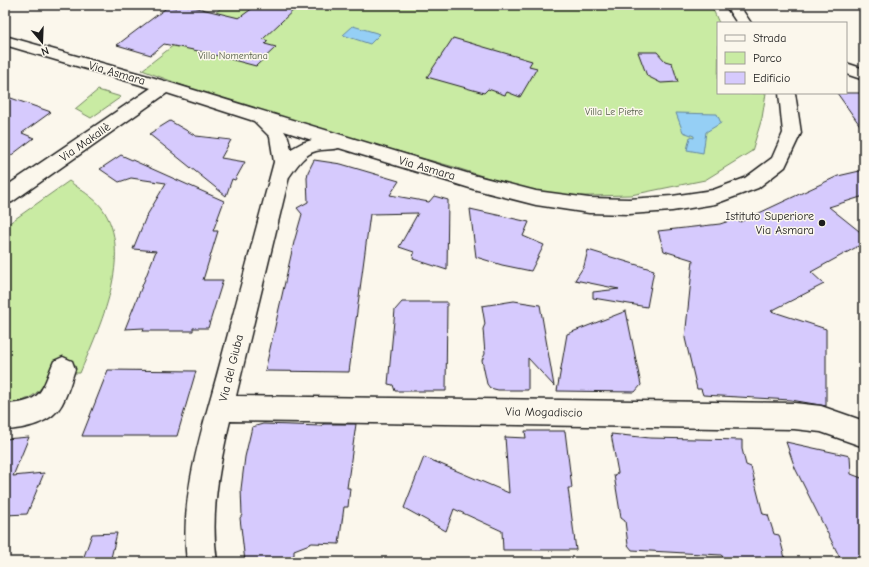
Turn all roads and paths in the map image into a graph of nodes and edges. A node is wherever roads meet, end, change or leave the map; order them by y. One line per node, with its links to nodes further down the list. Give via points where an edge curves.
1 (732, 5): 2 (street)
2 (743, 22)
3 (5, 40): 6 (street, Via Asmara)
4 (847, 68): 5 (street)
5 (864, 75)
6 (164, 87): 8 (street, Via Asmara); 11 (street, Via Makallè)
7 (787, 94): 9 (street, Via Asmara, via 792,119 792,138 785,155 770,172 732,191 672,203 594,205 530,197)
8 (260, 118): 9 (street, Via Asmara); 10 (street, Via del Giuba, via 276,129 280,138 283,162)
9 (345, 144): 10 (street, Via del Giuba, via 323,144 304,148 291,159)
10 (280, 176): 13 (street, Via del Giuba)
11 (5, 197)
12 (63, 369): 14 (street, via 52,396 43,406 27,415)
13 (221, 408): 15 (street, Via Mogadiscio, via 794,416 821,419); 16 (street, Via del Giuba, via 210,450 202,500 199,539)
14 (5, 417)
15 (864, 434)
16 (202, 562)

